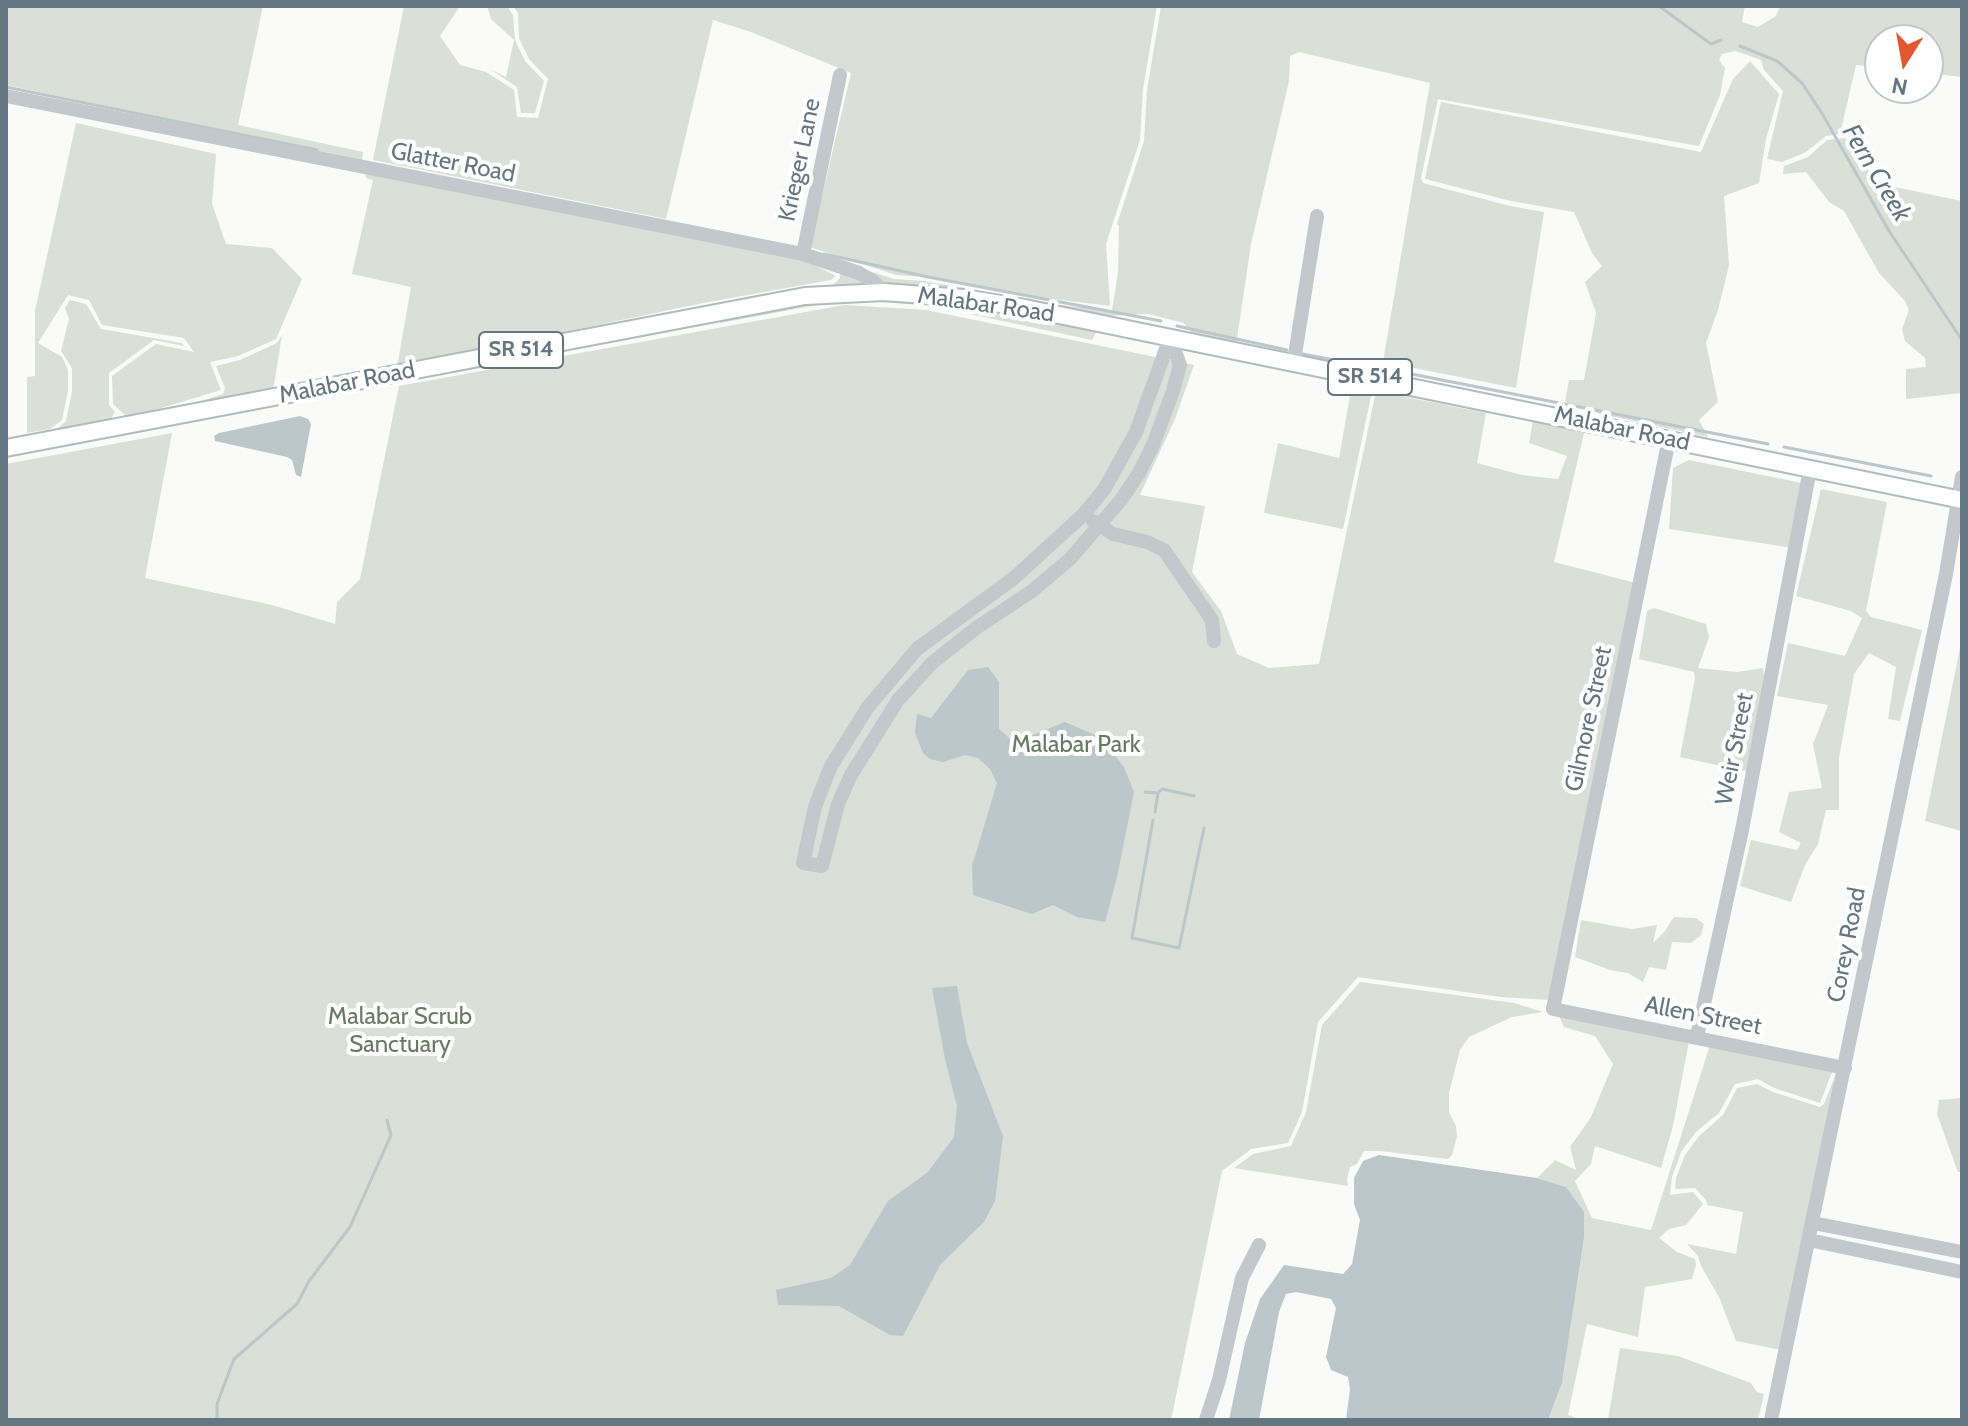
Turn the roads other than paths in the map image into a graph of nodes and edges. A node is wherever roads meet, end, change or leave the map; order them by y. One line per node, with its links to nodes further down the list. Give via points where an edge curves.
1 (840, 75): 4 (street, Krieger Lane)
2 (6, 96): 4 (street, Glatter Road)
3 (1317, 216): 7 (street)
4 (803, 254): 5 (street, Glatter Road, via 859,273)
5 (884, 292): 6 (main road, Malabar Road / SR 514, via 964,298); 9 (main road, Malabar Road / SR 514, via 805,296)
6 (1170, 338): 7 (main road, Malabar Road / SR 514); 13 (street, via 1136,432); 14 (street, via 1180,365 1166,417 1139,473)
7 (1294, 361): 8 (main road, Malabar Road / SR 514)
8 (1669, 439): 10 (main road, Malabar Road / SR 514); 20 (street, Gilmore Street)
9 (6, 448)
10 (1810, 469): 12 (main road, Malabar Road / SR 514); 21 (street, Weir Street)
11 (1962, 477): 12 (street, Corey Road)
12 (1960, 500): 22 (street, Corey Road)
13 (1084, 514): 14 (street); 15 (street)
14 (1099, 525): 16 (street, via 1070,559); 17 (street, via 1164,550 1212,620)
15 (997, 590): 16 (street); 18 (street, via 917,649)
16 (1010, 606): 19 (street, via 932,663)
17 (1214, 641)
18 (885, 684): 19 (street); 19 (street, via 831,766 815,807 803,863 822,866 851,775)
19 (898, 700)
20 (1553, 1009): 21 (street, Allen Street)
21 (1697, 1036): 22 (street, Allen Street)
22 (1845, 1068): 23 (street, Corey Road)
23 (1813, 1223): 24 (street); 25 (street, Corey Road)
24 (1879, 1236): 27 (street); 28 (street)
25 (1809, 1240): 28 (street); 31 (street, Corey Road)
26 (1259, 1245): 30 (street, via 1242,1278)
27 (1962, 1252)
28 (1876, 1254): 29 (street)
29 (1962, 1272)
30 (1206, 1420)
31 (1771, 1420)

